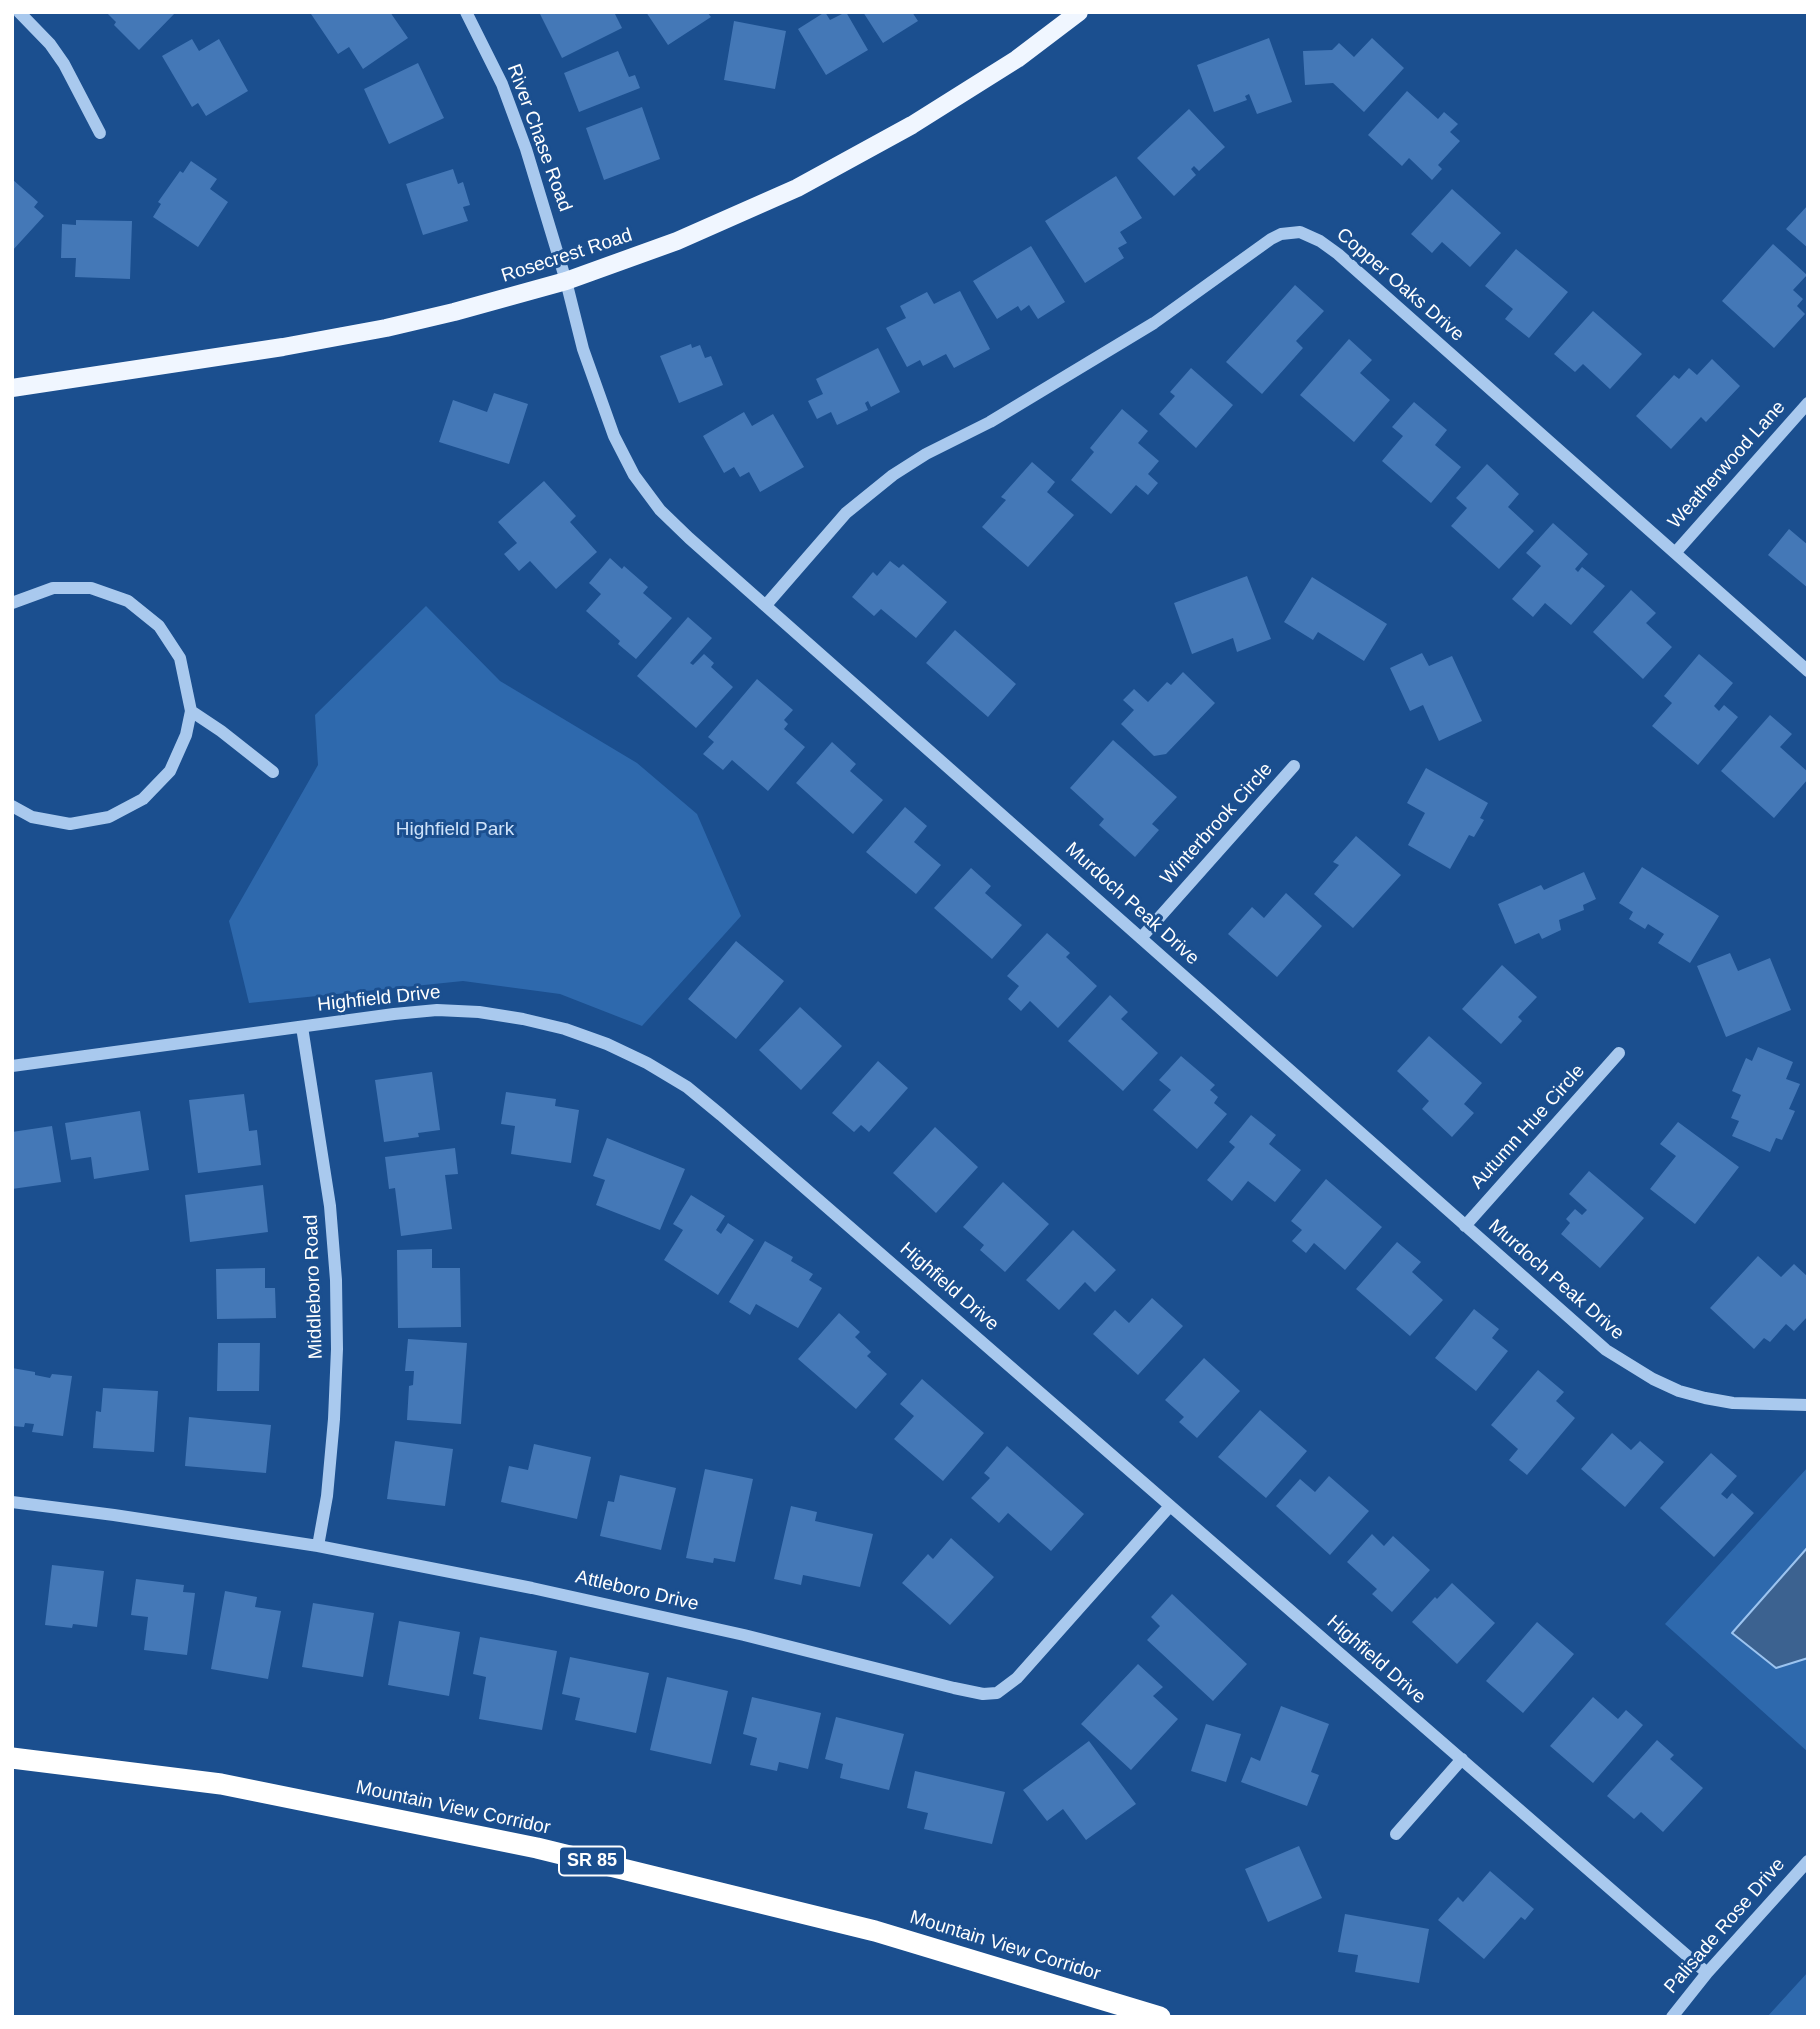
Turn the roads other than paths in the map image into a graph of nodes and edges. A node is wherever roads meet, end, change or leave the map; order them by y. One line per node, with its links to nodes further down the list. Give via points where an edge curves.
1 (19, 12): 4 (street, via 64,64)
2 (466, 12): 5 (street, River Chase Road, via 502,84)
3 (1079, 12): 5 (main road, Rosecrest Road, via 1017,59 924,118 797,188 677,241)
4 (100, 133)
5 (566, 281): 6 (main road, Rosecrest Road, via 386,328); 10 (street, Murdoch Peak Drive, via 583,349 614,436 634,475 674,524)
6 (12, 388)
7 (1808, 403): 8 (street, Weatherwood Lane)
8 (1675, 553): 10 (street, Copper Oaks Drive, via 1338,254 1311,236 1291,232 1261,245 1103,355 884,481 846,513); 11 (street, Copper Oaks Drive)
9 (12, 604): 12 (street, via 53,588 92,588 128,601 159,626 180,658)
10 (766, 605): 18 (street, Murdoch Peak Drive)
11 (1808, 671)
12 (191, 711): 14 (street); 17 (street, via 170,771 144,799 108,817 70,824)
13 (1294, 766): 18 (street, Winterbrook Circle)
14 (272, 772)
15 (12, 806): 17 (street)
16 (12, 817): 17 (street)
17 (32, 817)
18 (1142, 938): 22 (street, Murdoch Peak Drive)
19 (302, 1027): 21 (street, Highfield Drive); 25 (street, Highfield Drive, via 437,1010 479,1012 565,1029 647,1063 721,1115); 26 (street, Middleboro Road, via 330,1206 336,1280 334,1419)
20 (1619, 1054): 22 (street, Autumn Hue Circle)
21 (12, 1066)
22 (1465, 1226): 23 (street, Murdoch Peak Drive, via 1606,1350 1653,1379 1679,1391 1732,1403)
23 (1808, 1405)
24 (12, 1502): 26 (street, Attleboro Drive)
25 (1170, 1506): 26 (street, Attleboro Drive, via 1027,1668 1008,1687 984,1694 744,1635); 28 (street, Highfield Drive)
26 (318, 1546)
27 (12, 1758): 32 (highway, Mountain View Corridor / SR 85, via 221,1784 537,1848 875,1931)
28 (1462, 1759): 29 (street); 31 (street, Highfield Drive)
29 (1396, 1834)
30 (1808, 1861): 31 (street, Palisade Rose Drive)
31 (1707, 1973): 33 (street, Palisade Rose Drive)
32 (1160, 2017)
33 (1672, 2017)

